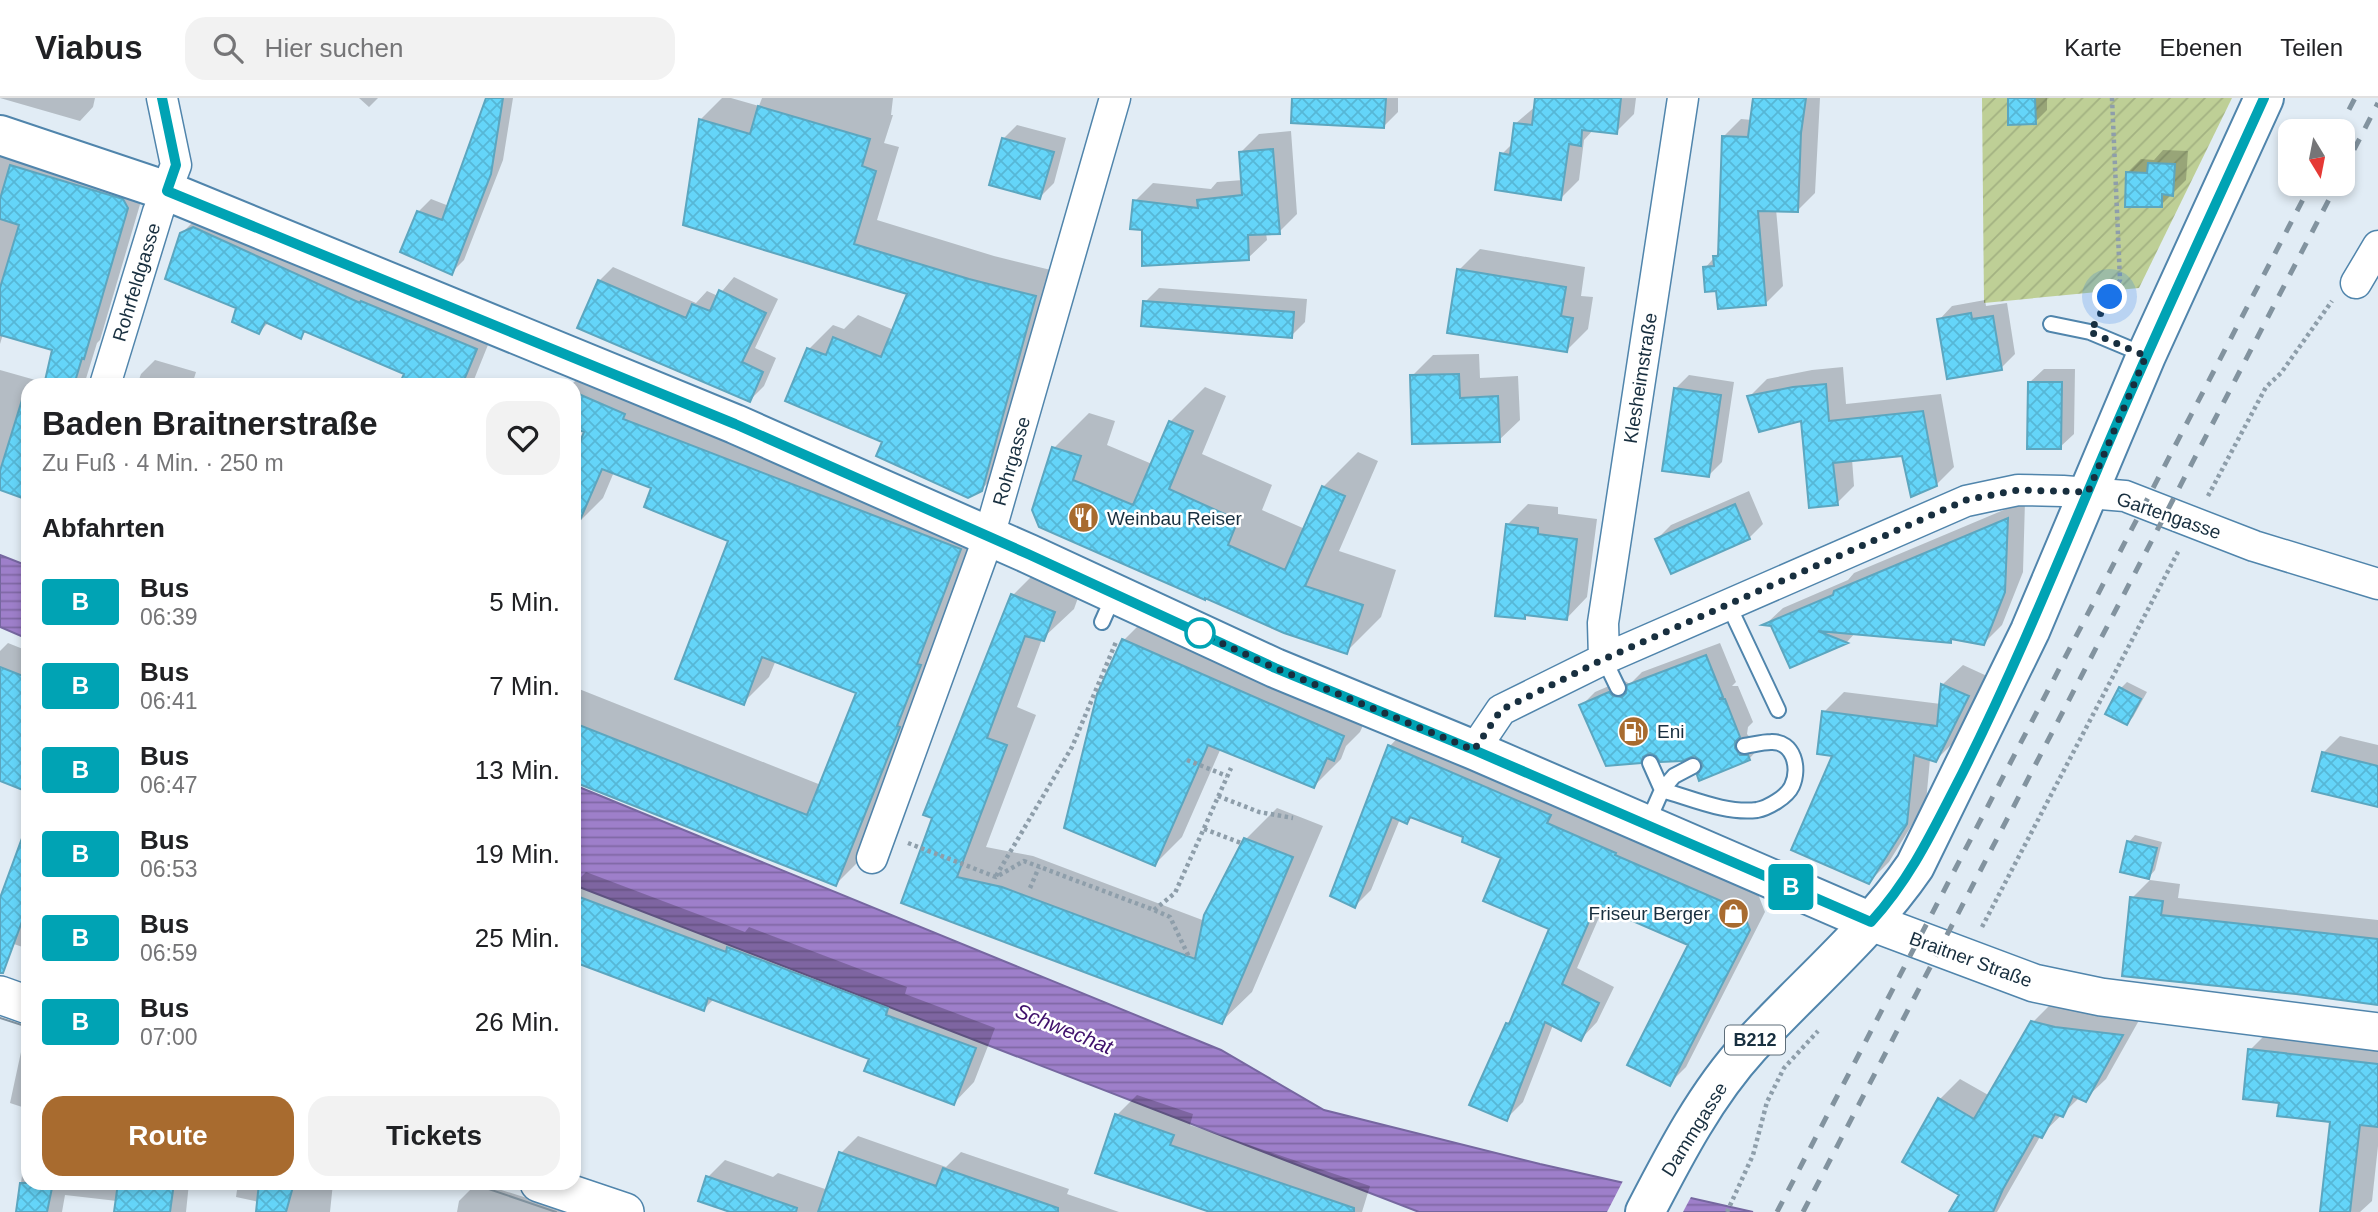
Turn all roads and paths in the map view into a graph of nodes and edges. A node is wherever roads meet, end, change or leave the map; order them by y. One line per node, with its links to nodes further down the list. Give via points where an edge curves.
1 (162, 98): 7 (street, Rohrfeldgasse, via 176,165)
2 (1115, 98): 16 (street, Rohrgasse)
3 (1683, 98): 20 (street, Klesheimstraße, via 1603,623)
4 (2112, 98): 11 (path, via 2119,279)
5 (2264, 98): 12 (main road, Dammgasse / B212)
6 (0, 135): 7 (main road, Braitner Straße)
7 (167, 191): 13 (street, Rohrfeldgasse); 16 (main road, Braitner Straße, via 735,424)
8 (2378, 246): 9 (street)
9 (2356, 283): 15 (path, via 2328,304 2281,373 2266,387)
10 (2051, 324): 11 (lane)
11 (2090, 332): 12 (lane)
12 (2146, 356): 14 (main road, Dammgasse / B212)
13 (107, 378)
14 (2088, 492): 15 (street, Gartengasse, via 2125,496); 19 (street, Gartengasse, via 2018,490 1966,500); 41 (main road, Dammgasse / B212, via 2031,631 1921,854 1893,898)
15 (2194, 522): 17 (street, Gartengasse, via 2254,546); 42 (path)
16 (989, 536): 18 (main road, Braitner Straße); 36 (street, Rohrgasse)
17 (2378, 584)
18 (1117, 606): 24 (main road, Braitner Straße); 38 (path, via 1072,747)
19 (1729, 606): 20 (street, Gartengasse); 22 (lane)
20 (1604, 659): 21 (lane); 24 (street, Gartengasse, via 1501,710)
21 (1618, 688)
22 (1778, 710)
23 (1744, 746): 30 (lane, via 1772,741 1785,745 1793,755 1791,788 1774,803 1758,810 1727,808)
24 (1474, 750): 33 (main road, Braitner Straße)
25 (1187, 760): 29 (path)
26 (1650, 763): 30 (lane)
27 (1693, 766): 30 (lane, via 1674,776)
28 (1231, 768): 29 (path)
29 (1227, 776): 31 (path)
30 (1662, 790): 33 (lane)
31 (1218, 796): 32 (path, via 1259,812); 34 (path)
32 (1293, 818)
33 (1646, 825): 41 (main road, Braitner Straße)
34 (1204, 829): 35 (path); 40 (path, via 1175,893)
35 (1241, 843)
36 (877, 845): 38 (path)
37 (1039, 867): 38 (path, via 1024,862); 39 (path); 40 (path)
38 (996, 877)
39 (1030, 888)
40 (1154, 910): 43 (path, via 1170,917)
41 (1871, 922): 47 (street, Braitner Straße, via 2047,986); 50 (main road, Dammgasse / B212, via 1748,1048 1703,1107)
42 (1980, 931)
43 (1189, 957)
44 (0, 995): 45 (street)
45 (21, 1002)
46 (1820, 1030): 51 (path, via 1784,1068)
47 (2378, 1032)
48 (560, 1190): 49 (street)
49 (625, 1212)
50 (1645, 1212)
51 (1727, 1212)

